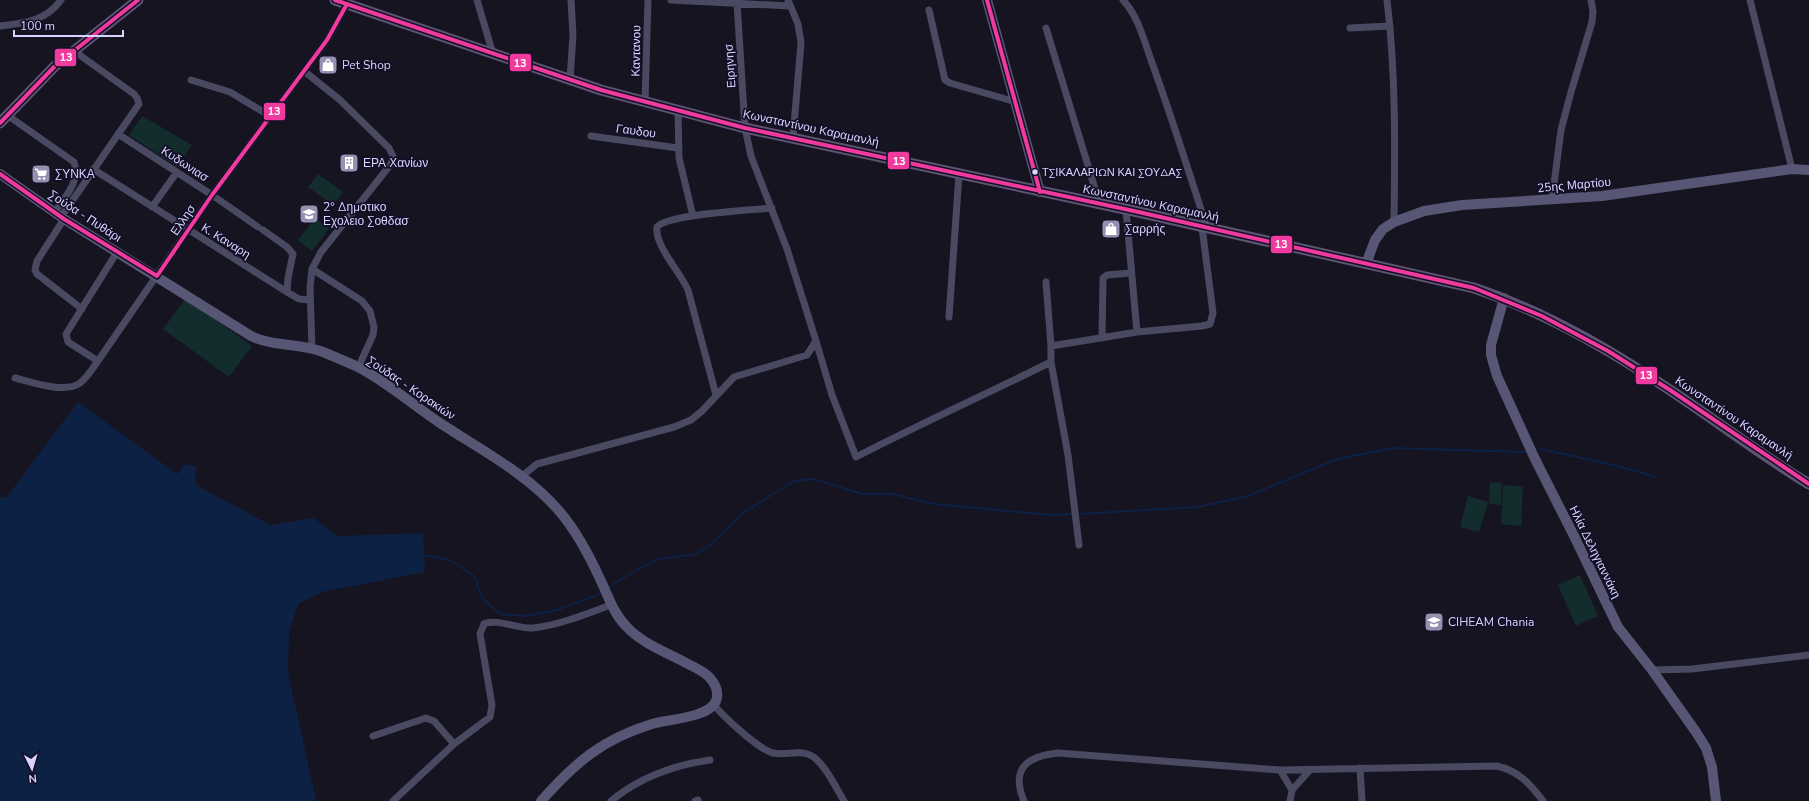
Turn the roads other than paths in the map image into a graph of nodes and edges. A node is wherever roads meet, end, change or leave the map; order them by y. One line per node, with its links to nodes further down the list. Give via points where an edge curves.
1 (61, 0): 17 (street, via 48,14 37,19)
2 (138, 0): 21 (main road)
3 (335, 0): 15 (main road, Κωνσταντίνου Καραμανλή)
4 (477, 0): 22 (street)
5 (571, 0): 25 (street, via 573,35)
6 (648, 0): 26 (street, Καντανου)
7 (671, 0): 13 (street)
8 (987, 0): 27 (main road)
9 (1123, 0): 52 (street, via 1132,9 1142,35)
10 (1387, 0): 18 (street)
11 (1591, 0): 44 (street, via 1592,22 1561,130)
12 (1750, 0): 37 (street)
13 (737, 3): 14 (street); 31 (street, Ειρηνησ)
14 (789, 3): 34 (street, via 800,34 801,50)
15 (347, 4): 22 (main road, Κωνσταντίνου Καραμανλή); 23 (street, Ελλησ, via 331,33)
16 (929, 10): 27 (street, via 945,80)
17 (0, 26)
18 (1390, 26): 20 (street); 51 (street, via 1393,70)
19 (1046, 28): 45 (street)
20 (1350, 28)
21 (74, 51): 30 (main road, via 55,66); 32 (street, via 137,98 137,108)
22 (493, 54): 25 (main road, Κωνσταντίνου Καραμανλή)
23 (304, 70): 29 (street, Ελλησ); 56 (street, via 340,100 389,148 393,156 391,164 321,252)
24 (191, 80): 29 (street, via 230,92)
25 (570, 80): 26 (main road, Κωνσταντίνου Καραμανλή)
26 (645, 102): 28 (main road, Κωνσταντίνου Καραμανλή)
27 (1016, 102): 42 (main road)
28 (678, 110): 31 (main road, Κωνσταντίνου Καραμανλή); 35 (street)
29 (270, 116): 43 (street, Ελλησ)
30 (3, 119): 49 (street, via 74,162 77,172 75,181)
31 (745, 128): 34 (main road, Κωνσταντίνου Καραμανλή); 47 (street, Ειρηνησ, via 751,156)
32 (118, 134): 36 (street); 39 (street, Κυδωνιασ)
33 (591, 136): 35 (street, Γαυδου)
34 (793, 137): 41 (main road, Κωνσταντίνου Καραμανλή)
35 (678, 148): 50 (street)
36 (93, 169): 46 (street, Κ. Καναρη); 49 (street)
37 (1792, 169): 38 (main road, 25ης Μαρτίου); 44 (main road, 25ης Μαρτίου, via 1602,196)
38 (1808, 171)
39 (177, 172): 43 (street, Κυδωνιασ); 46 (street)
40 (0, 174): 49 (main road, Σούδα - Πυθάρι)
41 (959, 174): 42 (main road, Κωνσταντίνου Καραμανλή); 64 (street)
42 (1040, 192): 45 (main road, Κωνσταντίνου Καραμανλή)
43 (212, 195): 53 (street, Ελλησ); 60 (street, Κυδωνιασ, via 261,228 293,254)
44 (1552, 200): 51 (main road, 25ης Μαρτίου, via 1462,205 1424,211)
45 (1100, 205): 48 (main road, Κωνσταντίνου Καραμανλή)
46 (152, 207): 53 (street, Κ. Καναρη)
47 (772, 208): 50 (street); 67 (street, Ειρηνησ, via 799,283)
48 (1126, 210): 52 (main road, Κωνσταντίνου Καραμανλή); 57 (street)
49 (60, 216): 54 (main road, Σούδα - Πυθάρι); 63 (street, via 35,270)
50 (693, 216): 74 (street, via 662,223 656,227 656,232 688,290)
51 (1394, 222): 55 (main road, 25ης Μαρτίου, via 1379,234)
52 (1205, 227): 55 (main road, Κωνσταντίνου Καραμανλή); 65 (street, via 1212,321 1202,326)
53 (189, 231): 58 (street, Ελλησ); 60 (street, Κ. Καναρη)
54 (117, 252): 58 (main road, Σούδα - Πυθάρι); 63 (street)
55 (1366, 264): 61 (main road, Κωνσταντίνου Καραμανλή, via 1474,288)
56 (312, 269): 62 (street); 72 (street, via 362,301 370,311 373,335)
57 (1132, 273): 65 (street); 66 (street, via 1107,275 1103,278)
58 (157, 276): 69 (main road, Σούδας - Κορακιών, via 251,336 265,342); 70 (street, Ελλησ)
59 (1046, 282): 68 (street)
60 (287, 292): 62 (street, Κ. Καναρη, via 299,299)
61 (1504, 298): 76 (main road, Κωνσταντίνου Καραμανλή, via 1559,324 1651,377); 80 (main road, Ηλία Δεληγιαννάκη, via 1491,345 1491,356 1497,376 1618,627)
62 (310, 300): 69 (street)
63 (82, 309): 70 (street, via 66,334 66,340)
64 (949, 317)
65 (1137, 332): 66 (street)
66 (1102, 338): 68 (street)
67 (816, 341): 71 (street, Ειρηνησ, via 832,395 856,457); 74 (street, via 807,355 734,377)
68 (1051, 346): 71 (street)
69 (312, 349): 72 (main road, Σούδας - Κορακιών)
70 (98, 361): 73 (street, Ελλησ, via 80,383 73,387 63,388)
71 (1051, 362): 77 (street, via 1068,455)
72 (358, 368): 75 (main road, Σούδας - Κορακιών)
73 (15, 378)
74 (716, 395): 75 (street, via 702,411 685,423 537,464)
75 (522, 476): 78 (main road, Σούδας - Κορακιών, via 548,498 574,530)
76 (1809, 484)
77 (1080, 546)
78 (610, 601): 81 (main road, via 626,627 634,634 711,679 717,691); 83 (street, via 578,617 532,628 493,622 484,624 480,634 492,705 491,714)
79 (1809, 655): 80 (street, via 1692,669)
80 (1652, 670): 98 (main road, Ηλία Δεληγιαννάκη, via 1706,748 1712,767)
81 (714, 705): 91 (main road, via 702,713 652,724 614,738 576,764); 93 (street, via 727,720 764,748 773,752 807,754 814,757)
82 (373, 736): 83 (street, via 421,719 431,719)
83 (454, 744): 90 (street)
84 (710, 760): 89 (street, via 682,765 644,779)
85 (1360, 768): 87 (street); 96 (street); 97 (street, via 1497,766 1517,773)
86 (1280, 770): 87 (street); 88 (street); 94 (street, via 1046,754 1036,756 1023,768 1019,787)
87 (1310, 770): 88 (street)
88 (1292, 790): 95 (street)
89 (620, 798): 92 (street)
90 (393, 801)
91 (541, 801)
92 (611, 801)
93 (844, 801)
94 (1024, 801)
95 (1290, 801)
96 (1362, 801)
97 (1543, 801)
98 (1716, 801)

